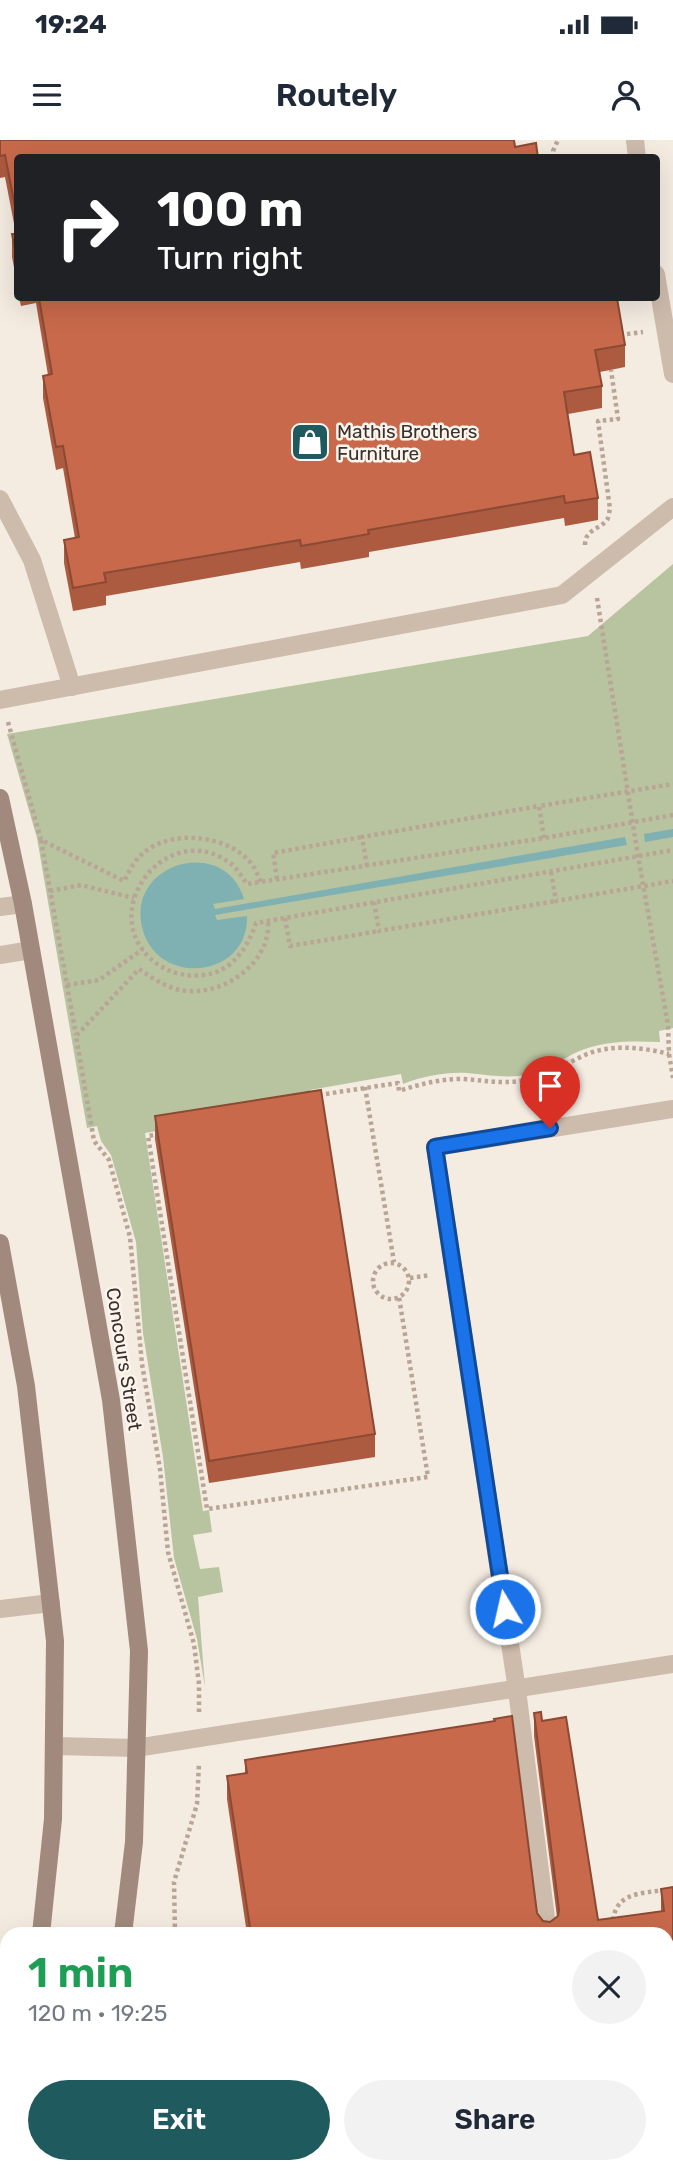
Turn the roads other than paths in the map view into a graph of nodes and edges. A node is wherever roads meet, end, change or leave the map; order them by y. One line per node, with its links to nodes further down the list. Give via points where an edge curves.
1 (660, 298): 2 (lane)
2 (673, 374)
3 (0, 499): 5 (lane, via 32,560)
4 (673, 508): 5 (lane, via 562,595)
5 (72, 687): 6 (lane)
6 (0, 700)
7 (0, 798): 8 (street, Concours Street)
8 (23, 904): 9 (lane); 10 (street, Concours Street)
9 (0, 907)
10 (31, 950): 11 (lane); 19 (street, Concours Street, via 111,1400 139,1651)
11 (0, 955)
12 (673, 1109): 17 (lane, via 435,1147)
13 (0, 1243): 14 (street, via 26,1386)
14 (51, 1603): 15 (lane); 18 (street)
15 (0, 1609)
16 (673, 1664): 17 (lane)
17 (517, 1690): 19 (lane); 22 (lane)
18 (55, 1746): 19 (lane); 20 (street)
19 (136, 1748): 21 (street, Concours Street, via 134,1842)
20 (42, 1927)
21 (124, 1927)
22 (547, 1927)

